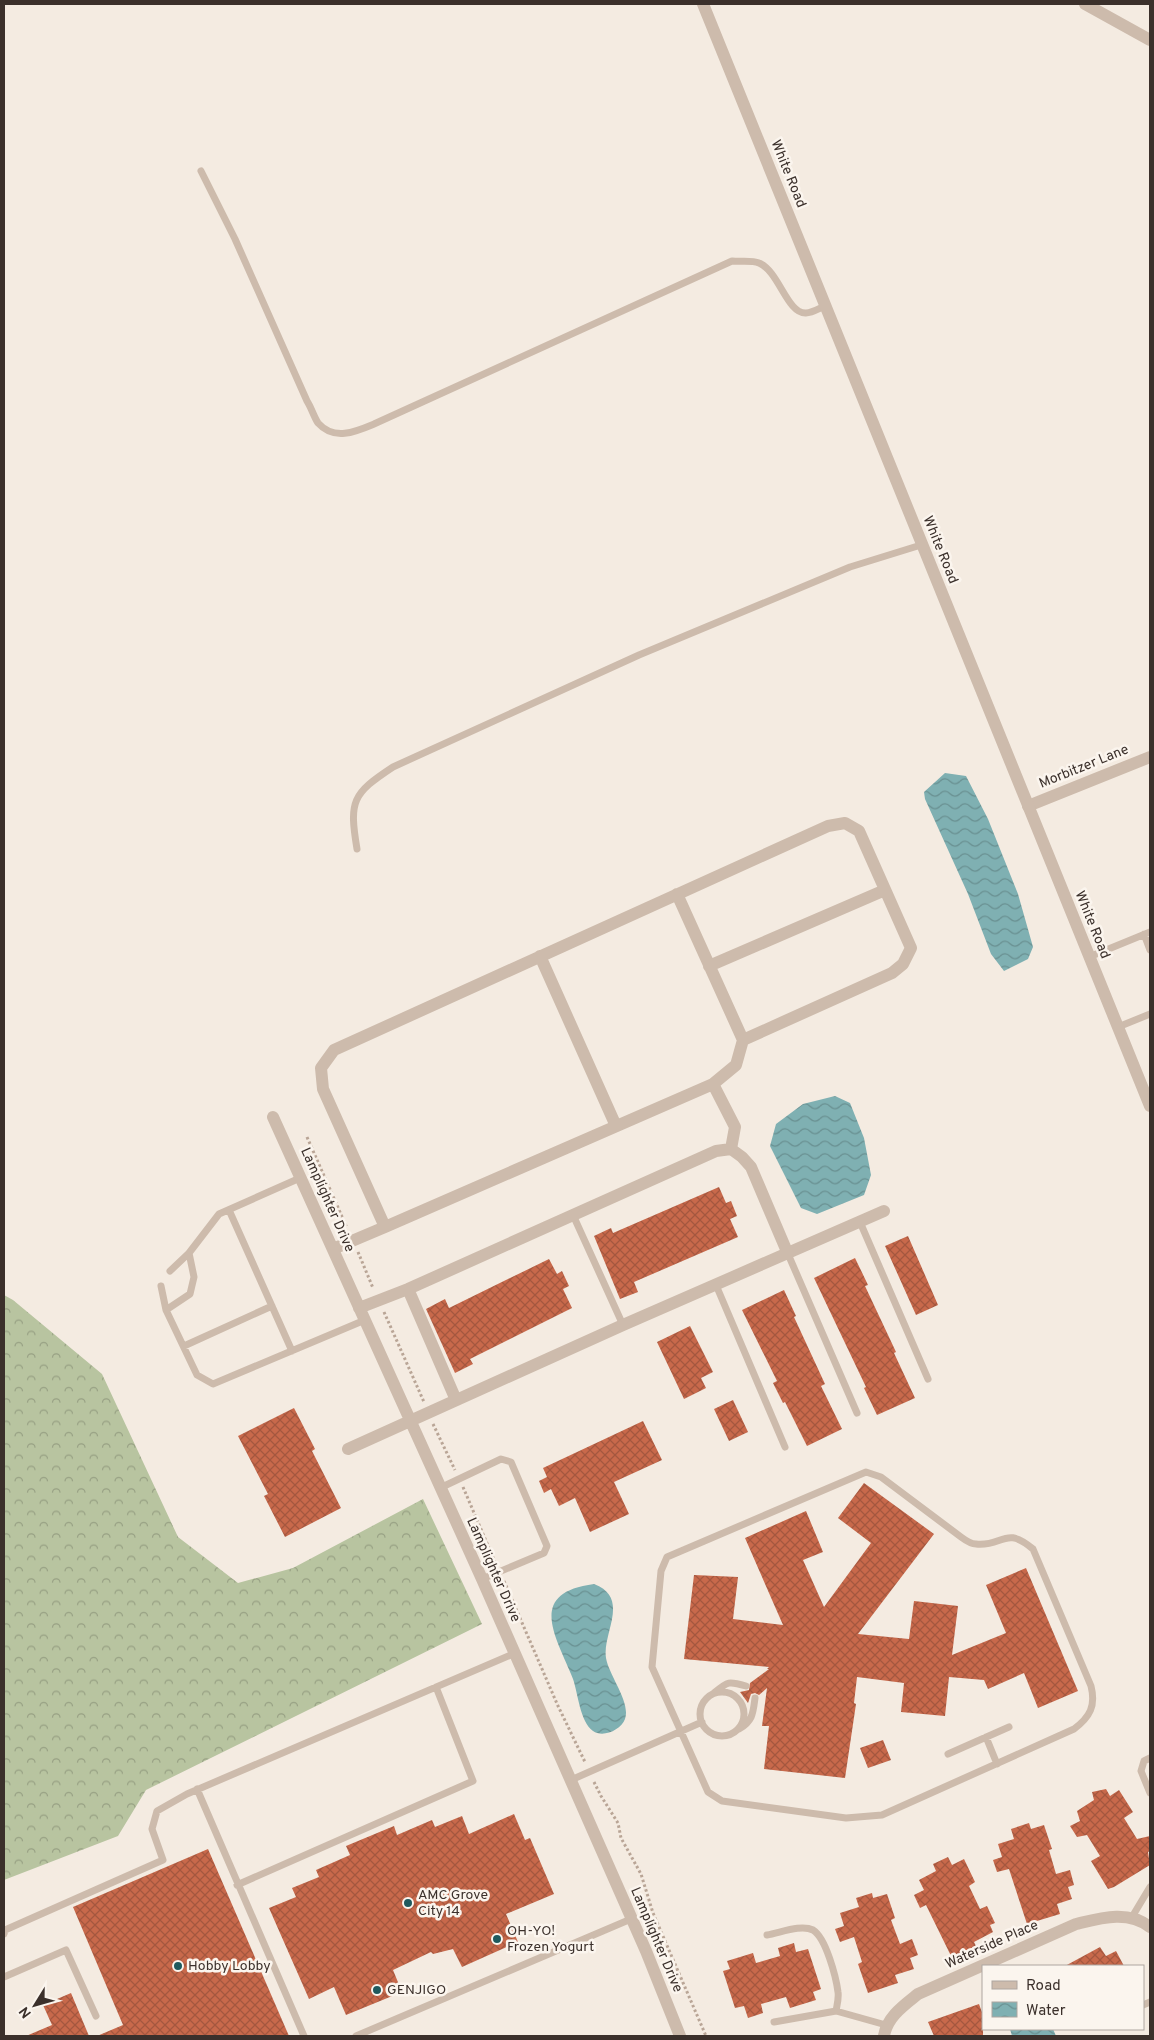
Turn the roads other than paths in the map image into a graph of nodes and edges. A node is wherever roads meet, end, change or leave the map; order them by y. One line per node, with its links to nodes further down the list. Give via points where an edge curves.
1 (703, 4): 5 (street, White Road)
2 (1085, 4): 3 (street)
3 (1150, 40)
4 (201, 171): 5 (lane, via 307,401 318,422 334,434 351,433 374,424 732,262 758,262 770,269 790,304 797,310 806,313)
5 (825, 306): 6 (street, White Road)
6 (921, 545): 8 (street, White Road); 9 (lane, via 850,567 648,651 393,767 369,783 355,801 352,822)
7 (1150, 757): 8 (street, Morbitzer Lane)
8 (1028, 806): 15 (street, White Road)
9 (357, 849)
10 (885, 890): 11 (street, via 859,831 845,822 828,826); 16 (street); 19 (street, via 911,948 903,964 892,973)
11 (677, 894): 14 (street); 16 (street)
12 (1147, 933): 13 (lane); 15 (lane)
13 (1150, 950)
14 (540, 956): 23 (street); 30 (street, via 334,1050 321,1068 324,1089)
15 (1089, 957): 18 (street, White Road)
16 (709, 966): 19 (street)
17 (1150, 1014): 18 (lane)
18 (1118, 1027): 21 (street, White Road)
19 (743, 1040): 20 (street, via 736,1065)
20 (713, 1084): 23 (street); 24 (street, via 735,1127)
21 (1149, 1100)
22 (273, 1117): 25 (street, Lamplighter Drive)
23 (616, 1126): 30 (street)
24 (731, 1148): 28 (street, via 716,1151); 33 (street, via 751,1167)
25 (300, 1178): 26 (lane); 31 (street, Lamplighter Drive)
26 (229, 1210): 32 (lane, via 219,1214); 38 (lane)
27 (884, 1211): 29 (street)
28 (573, 1215): 37 (street); 41 (lane)
29 (860, 1222): 33 (street); 44 (lane)
30 (385, 1226): 31 (street)
31 (333, 1249): 40 (street, Lamplighter Drive)
32 (189, 1253): 34 (lane); 39 (lane, via 194,1277 190,1294)
33 (788, 1254): 35 (street); 46 (lane)
34 (170, 1271)
35 (716, 1285): 41 (street); 48 (lane)
36 (161, 1286): 39 (lane)
37 (408, 1289): 40 (street, via 379,1300); 45 (street)
38 (272, 1306): 42 (lane); 43 (lane)
39 (166, 1310): 42 (lane)
40 (362, 1314): 43 (lane); 47 (street, Lamplighter Drive)
41 (623, 1324): 45 (street)
42 (184, 1346): 43 (lane, via 197,1375 213,1384)
43 (292, 1350)
44 (928, 1379)
45 (456, 1400): 47 (street)
46 (857, 1413)
47 (410, 1422): 49 (street); 50 (street, Lamplighter Drive)
48 (786, 1447)
49 (348, 1448)
50 (440, 1488): 51 (street, Lamplighter Drive); 51 (lane, via 501,1459 510,1462 547,1546 544,1553)
51 (482, 1579): 52 (street, Lamplighter Drive)
52 (513, 1654): 54 (lane); 65 (street, Lamplighter Drive)
53 (746, 1686): 55 (lane, via 725,1683)
54 (436, 1687): 66 (lane); 68 (lane, via 473,1781)
55 (710, 1695): 57 (lane, via 701,1707); 60 (lane, via 725,1692 738,1699 744,1712)
56 (755, 1698): 60 (lane, via 749,1724)
57 (702, 1722): 59 (lane); 60 (lane, via 717,1736)
58 (1009, 1727): 61 (lane)
59 (681, 1731): 64 (lane, via 708,1792 722,1801 846,1818 882,1815); 64 (lane, via 652,1666 660,1570 668,1557 866,1472 881,1477 974,1544 1009,1537 1022,1540 1033,1549 1092,1686 1093,1705 1090,1716 1074,1729); 65 (lane)
60 (737, 1731)
61 (986, 1737): 62 (lane); 64 (lane)
62 (948, 1754)
63 (1150, 1758): 67 (lane, via 1144,1761 1141,1770)
64 (997, 1764)
65 (571, 1780): 71 (street, Lamplighter Drive)
66 (197, 1789): 68 (lane); 73 (lane, via 157,1811 152,1829 163,1860 5,1930)
67 (1150, 1794)
68 (237, 1885): 82 (lane)
69 (1150, 1887): 70 (lane)
70 (1132, 1917): 72 (street); 75 (street, Waterside Place, via 1102,1918 1076,1924)
71 (631, 1919): 83 (lane); 84 (street, Lamplighter Drive)
72 (1150, 1927)
73 (4, 1934)
74 (767, 1935): 78 (lane, via 803,1928 813,1930 820,1937 839,1993)
75 (983, 1965)
76 (982, 1966): 81 (street, Waterside Place, via 918,1994 901,2007)
77 (4, 1977): 79 (lane, via 66,1950)
78 (836, 2011): 80 (lane); 81 (lane)
79 (96, 2016)
80 (774, 2022)
81 (885, 2031)
82 (304, 2036)
83 (356, 2036)
84 (680, 2036)

